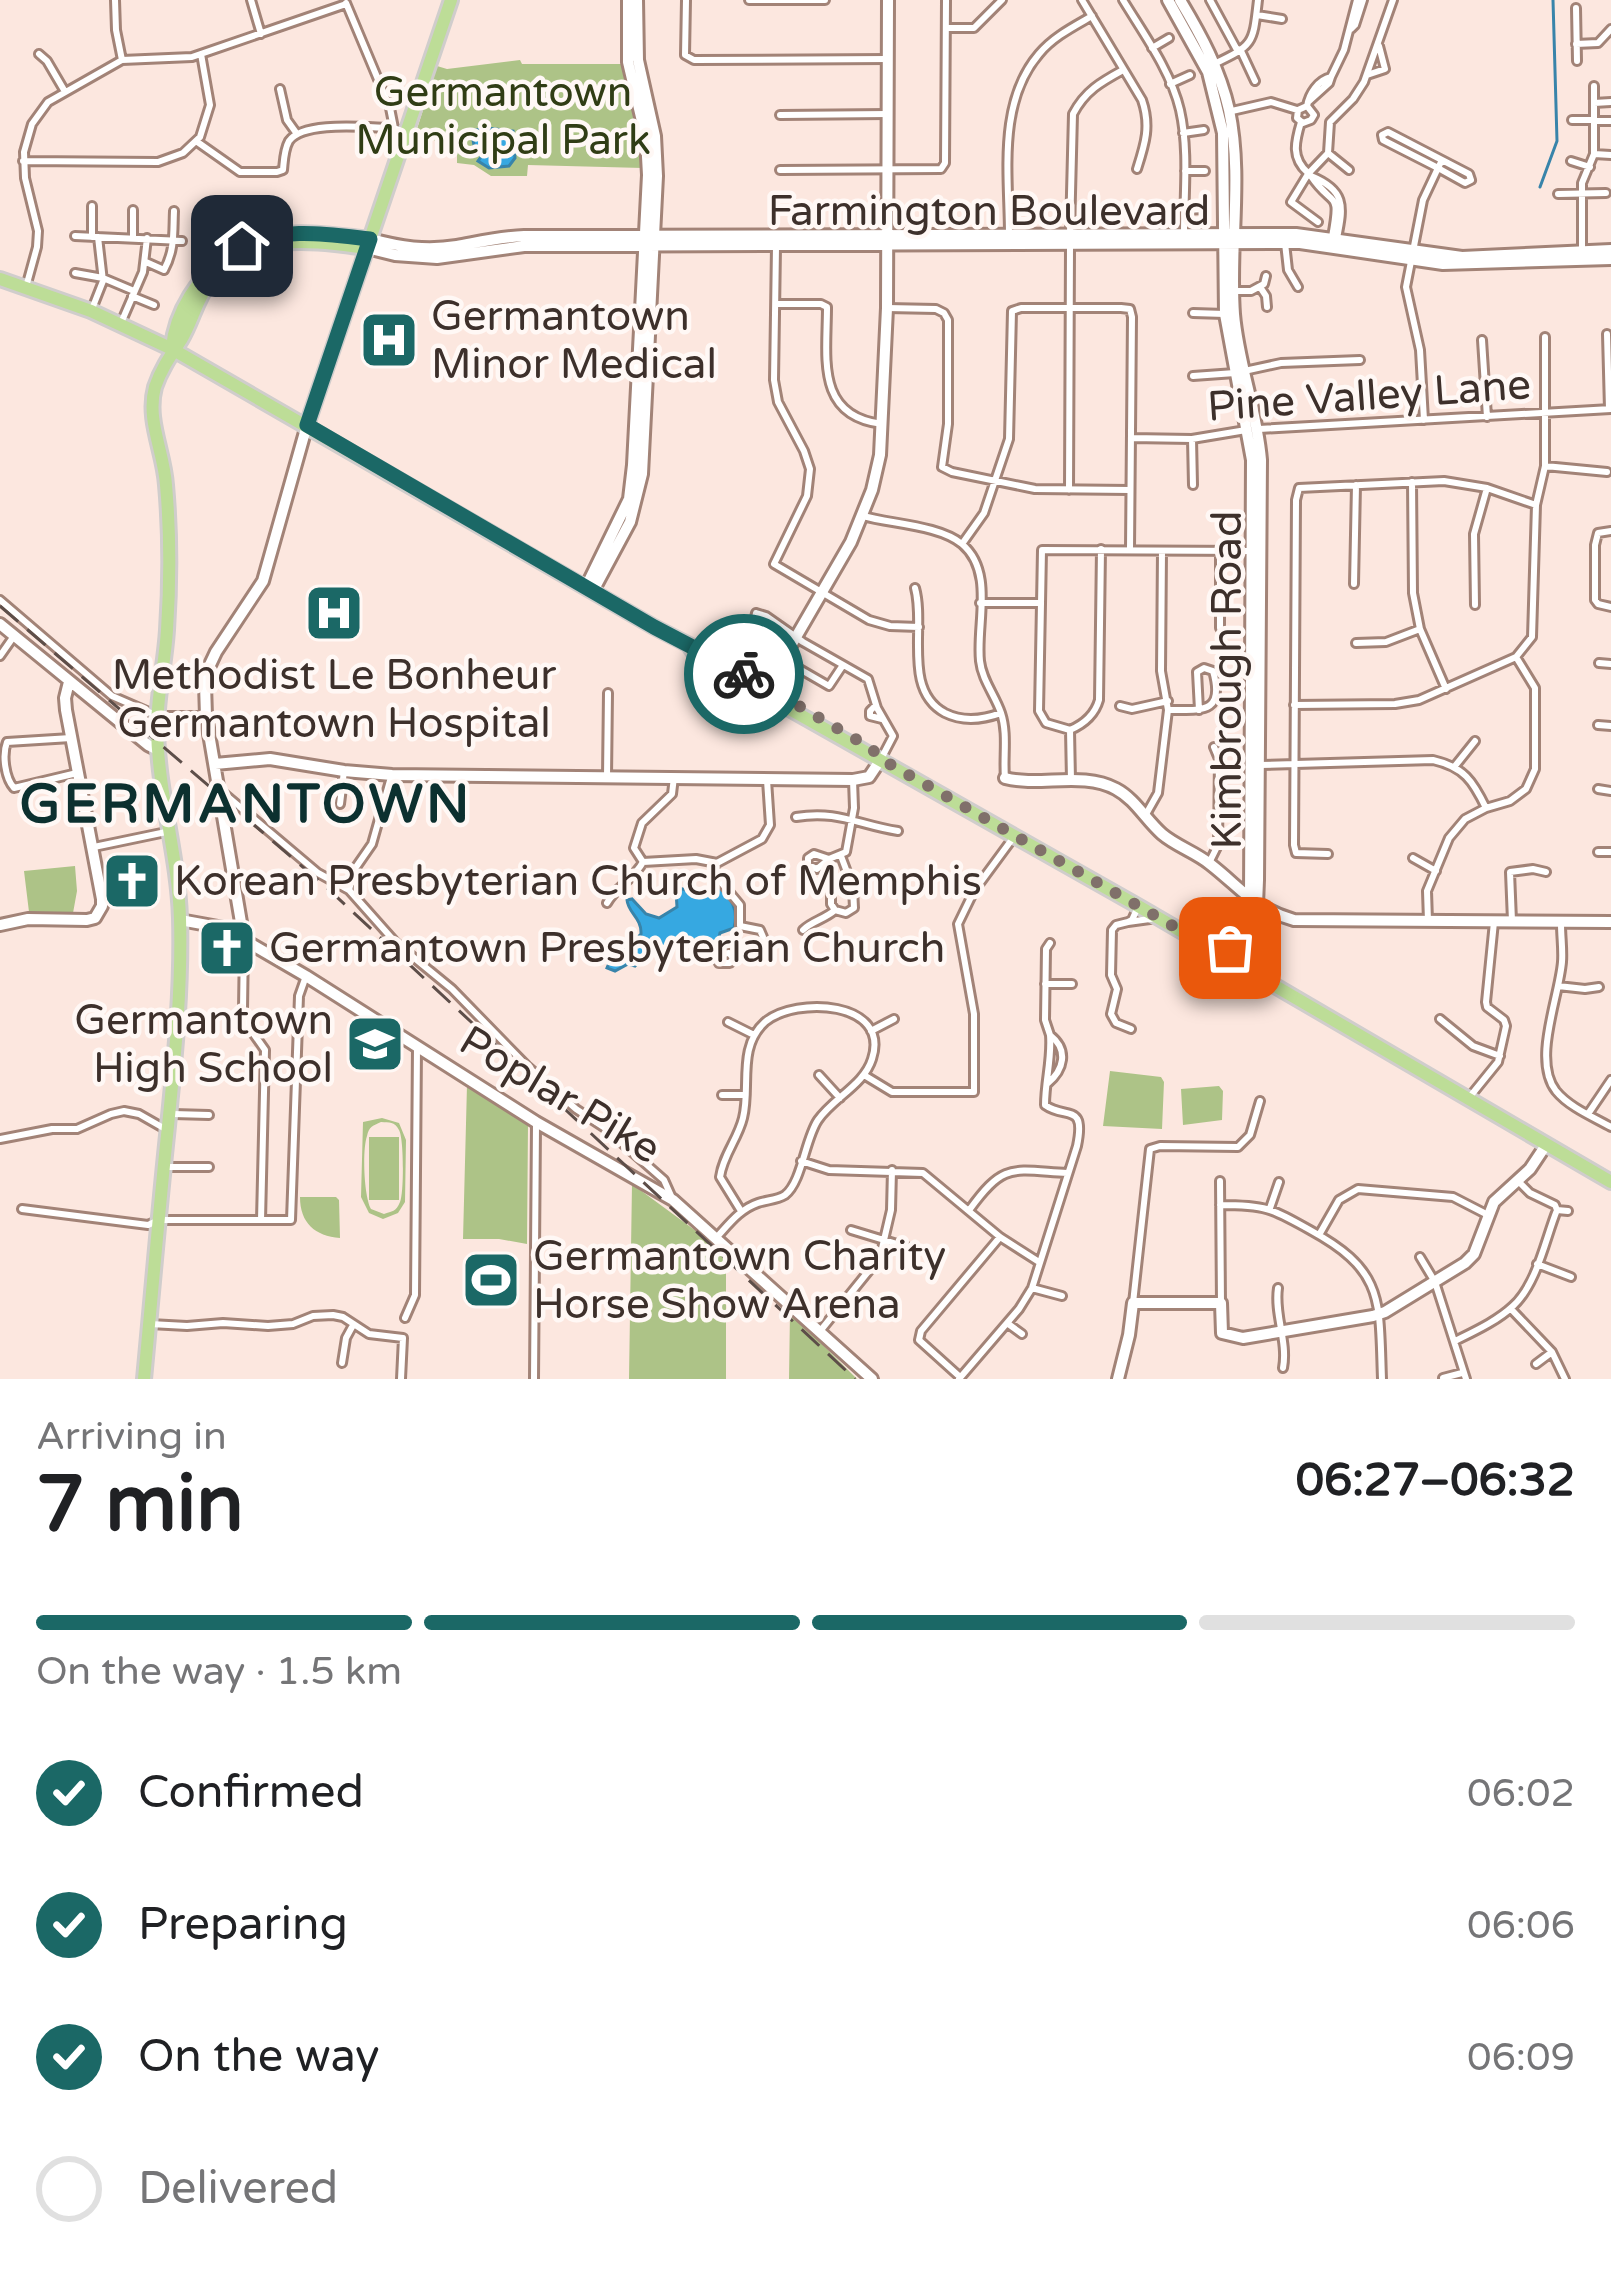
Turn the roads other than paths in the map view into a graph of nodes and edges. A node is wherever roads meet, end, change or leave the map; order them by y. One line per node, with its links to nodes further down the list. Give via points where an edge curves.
1 (115, 0): 35 (street)
2 (251, 0): 26 (street)
3 (451, 0): 58 (main road)
4 (633, 0): 97 (street, via 655,136)
5 (686, 0): 34 (street, via 685,55 694,60)
6 (749, 0): 7 (street)
7 (825, 0)
8 (888, 0): 34 (street)
9 (946, 0): 24 (street)
10 (1002, 0): 24 (street, via 974,28)
11 (1082, 0): 22 (street)
12 (1123, 0): 30 (street)
13 (1168, 0): 37 (street, Kimbrough Road)
14 (1180, 0): 37 (street, Kimbrough Road)
15 (1210, 0): 31 (street)
16 (1258, 0): 21 (street)
17 (1360, 0): 48 (street, via 1330,83)
18 (1393, 0): 29 (street)
19 (345, 2): 26 (street); 58 (street)
20 (1576, 8): 28 (street)
21 (1257, 15): 23 (street); 31 (street)
22 (1092, 16): 38 (street); 92 (street, via 1039,53 1016,92)
23 (1282, 19)
24 (946, 28): 71 (street, via 945,163)
25 (1611, 29): 28 (street, via 1596,44)
26 (260, 34): 33 (street)
27 (1169, 38): 30 (street)
28 (1576, 44): 36 (street)
29 (1378, 45): 40 (street); 40 (street, via 1385,68)
30 (1152, 48): 42 (street)
31 (1241, 51): 37 (street); 41 (street)
32 (39, 54): 45 (street)
33 (201, 54): 35 (street); 61 (street, via 210,105)
34 (888, 59): 51 (street)
35 (122, 60): 45 (street)
36 (1577, 61)
37 (1210, 65): 50 (street, Kimbrough Road)
38 (1123, 70): 69 (street, via 1148,121); 93 (street, via 1082,97 1073,114)
39 (1190, 75): 42 (street)
40 (1367, 75): 62 (street, via 1330,122)
41 (1255, 81)
42 (1170, 85): 59 (street)
43 (1594, 86): 47 (street)
44 (280, 89): 60 (street)
45 (64, 91): 65 (street, via 32,124)
46 (1611, 102): 47 (street)
47 (1594, 103): 54 (street)
48 (1308, 104): 49 (street); 56 (street, via 1313,118)
49 (1298, 110): 50 (street, via 1267,102); 56 (street)
50 (1225, 113): 94 (street, Kimbrough Road, via 1234,145)
51 (887, 114): 52 (street); 71 (street)
52 (780, 115)
53 (1572, 120): 54 (street)
54 (1594, 120): 55 (street); 63 (street)
55 (1611, 121)
56 (1301, 122): 75 (street, via 1295,153)
57 (1204, 130): 59 (street)
58 (401, 131): 60 (street); 102 (main road)
59 (1183, 133): 73 (street)
60 (297, 134): 61 (street, via 278,172 240,172)
61 (196, 141): 65 (street, via 158,162)
62 (1328, 153): 72 (street); 75 (street)
63 (1594, 154): 64 (street); 68 (street)
64 (1611, 155)
65 (23, 161): 113 (street, via 38,231)
66 (1571, 161): 68 (street)
67 (1440, 164): 67 (street, via 1388,132 1382,134 1383,140); 105 (street)
68 (1590, 167): 78 (street)
69 (1137, 169)
70 (780, 170): 71 (street)
71 (887, 170): 95 (street)
72 (1349, 170)
73 (1185, 171): 74 (street); 82 (street)
74 (1205, 171)
75 (1310, 175): 84 (street, via 1291,202); 99 (street, via 1338,194)
76 (1606, 193): 78 (street)
77 (1558, 194): 78 (street)
78 (1581, 194): 106 (street)
79 (92, 206): 88 (street)
80 (1205, 209): 82 (street)
81 (133, 210): 89 (street)
82 (1184, 210): 85 (street)
83 (174, 211): 91 (street)
84 (1318, 222)
85 (1184, 234): 93 (street, Farmington Boulevard); 94 (street, Farmington Boulevard)
86 (75, 236): 88 (street)
87 (530, 236): 96 (street, Farmington Boulevard); 100 (street, Farmington Boulevard); 103 (street)
88 (95, 237): 89 (street); 110 (street)
89 (133, 238): 90 (street)
90 (147, 238): 91 (street); 107 (street)
91 (178, 239): 107 (street, via 164,270)
92 (1009, 239): 93 (street, Farmington Boulevard); 95 (street, Farmington Boulevard)
93 (1070, 239): 94 (street, Farmington Boulevard); 121 (street)
94 (1229, 239): 99 (street, Farmington Boulevard, via 1296,234); 101 (street, Farmington Boulevard); 115 (street, Kimbrough Road); 124 (street, Kimbrough Road)
95 (887, 240): 98 (street, Farmington Boulevard); 120 (street)
96 (569, 241): 97 (street, Farmington Boulevard); 103 (street, Farmington Boulevard)
97 (649, 241): 98 (street, Farmington Boulevard); 162 (street, via 639,487 630,521)
98 (776, 241): 117 (street)
99 (1335, 241): 101 (street, Farmington Boulevard); 105 (street, Farmington Boulevard); 105 (street, Farmington Boulevard)
100 (510, 242): 102 (street, Farmington Boulevard); 102 (street, Farmington Boulevard, via 422,258); 103 (street, Farmington Boulevard)
101 (1285, 243): 114 (street)
102 (369, 244): 129 (main road, via 284,241 236,258 211,279); 138 (main road)
103 (555, 246)
104 (1611, 255): 106 (street, Farmington Boulevard)
105 (1412, 256): 106 (street, Farmington Boulevard); 106 (street, Farmington Boulevard, via 1453,265); 136 (street, via 1406,287)
106 (1582, 256)
107 (146, 262): 116 (street)
108 (75, 273): 110 (street)
109 (1265, 276): 112 (street)
110 (103, 278): 116 (street); 122 (street)
111 (0, 279): 113 (main road)
112 (1260, 286): 115 (street); 119 (street)
113 (26, 287): 122 (main road)
114 (1298, 287)
115 (1234, 291): 131 (street, Kimbrough Road)
116 (134, 294): 118 (street); 125 (street)
117 (776, 304): 137 (street, via 827,307 832,392 853,416); 163 (street, via 778,402 810,469 807,496 774,564)
118 (154, 305)
119 (1267, 307)
120 (887, 308): 137 (street); 144 (street, via 944,313 942,467)
121 (1070, 308): 140 (street, via 1130,309); 144 (street, via 1012,311 1009,439); 149 (street)
122 (92, 311): 125 (main road)
123 (1193, 314): 124 (street)
124 (1225, 314): 131 (street, Kimbrough Road)
125 (121, 323): 129 (main road)
126 (1607, 334): 133 (street)
127 (1545, 337): 134 (street)
128 (1482, 340): 135 (street)
129 (172, 349): 138 (main road); 191 (main road, via 152,405 166,484 167,631)
130 (1360, 360): 131 (street)
131 (1240, 372): 132 (street); 139 (street, Kimbrough Road)
132 (1193, 376)
133 (1610, 409): 134 (street, Pine Valley Lane)
134 (1546, 413): 135 (street, Pine Valley Lane); 142 (street)
135 (1487, 417): 136 (street, Pine Valley Lane)
136 (1424, 420): 139 (street, Pine Valley Lane)
137 (884, 424): 152 (street)
138 (307, 425): 162 (main road); 192 (street, via 265,576 208,669)
139 (1254, 429): 141 (street, Pine Valley Lane); 159 (street, Kimbrough Road, via 1262,460)
140 (1131, 439): 141 (street, Pine Valley Lane); 150 (street)
141 (1192, 439): 147 (street)
142 (1545, 466): 143 (street); 151 (street)
143 (1607, 472)
144 (996, 481): 149 (street); 154 (street)
145 (1412, 482): 146 (street); 148 (street); 172 (street)
146 (1356, 484): 160 (street); 186 (street, via 1299,488)
147 (1193, 485)
148 (1487, 488): 151 (street); 167 (street, via 1474,534)
149 (1069, 490): 150 (street)
150 (1131, 490): 156 (street)
151 (1535, 505): 177 (street, via 1532,637)
152 (863, 516): 154 (street); 163 (street)
153 (1611, 531): 168 (street, via 1598,533 1595,545 1595,600)
154 (962, 544): 165 (street, via 978,568)
155 (1101, 549): 156 (street); 166 (street, via 1042,550); 195 (street, via 1100,700)
156 (1130, 549): 157 (street)
157 (1162, 551): 158 (street); 188 (street)
158 (1220, 551): 159 (street); 171 (street)
159 (1256, 551): 202 (street, Kimbrough Road)
160 (1354, 584)
161 (915, 588): 170 (street)
162 (590, 589): 184 (main road)
163 (822, 593): 170 (street, via 876,623); 174 (street)
164 (0, 600): 191 (street, via 112,696)
165 (980, 603): 166 (street); 190 (street, via 983,677)
166 (1041, 603): 195 (street, via 1040,716)
167 (1475, 605)
168 (1611, 607)
169 (0, 624): 173 (street)
170 (919, 627): 190 (street, via 920,680 934,706 965,719)
171 (1220, 628)
172 (1420, 629): 175 (street); 183 (street)
173 (14, 636): 176 (street); 182 (street)
174 (797, 637): 178 (street); 178 (street, via 756,613 750,644); 181 (street)
175 (1356, 643)
176 (0, 656)
177 (1516, 657): 183 (street); 218 (street, via 1535,688 1535,769 1526,789)
178 (782, 662): 181 (street, via 830,686); 184 (street)
179 (1599, 663): 180 (street)
180 (1611, 664)
181 (843, 665): 200 (street, via 868,679 893,739)
182 (69, 682): 196 (street); 199 (street)
183 (1446, 688): 186 (street, via 1395,704)
184 (765, 691): 200 (main road)
185 (608, 693): 208 (street)
186 (1294, 705): 203 (street)
187 (1120, 706): 188 (street)
188 (1168, 706): 189 (street); 219 (street, via 1158,794)
189 (1199, 710): 189 (street, via 1216,702 1215,674 1204,668 1197,672)
190 (1001, 713): 210 (street)
191 (158, 716): 192 (street); 199 (main road)
192 (206, 716): 201 (street)
193 (1598, 725): 194 (street)
194 (1611, 725)
195 (1070, 730): 213 (street)
196 (70, 738): 206 (street); 206 (street, via 7,742 10,783 19,788)
197 (1474, 741): 204 (street)
198 (1214, 747): 234 (street, via 1218,845)
199 (158, 750): 222 (main road)
200 (881, 759): 212 (street, via 869,777); 224 (main road)
201 (215, 764): 205 (street, via 270,759); 214 (street)
202 (1255, 765): 203 (street); 239 (street, Kimbrough Road)
203 (1294, 765): 204 (street); 228 (street, via 1296,854)
204 (1455, 766): 218 (street)
205 (344, 771): 207 (street); 217 (street)
206 (77, 773): 225 (street)
207 (392, 775): 208 (street); 237 (street)
208 (607, 777): 209 (street)
209 (674, 777): 211 (street); 232 (street, via 670,797 642,823 634,848)
210 (1005, 778): 213 (street)
211 (767, 779): 212 (street); 233 (street, via 770,826 762,839)
212 (854, 780): 221 (street)
213 (1070, 782): 219 (street, via 1112,787)
214 (218, 789): 237 (street); 243 (street)
215 (1598, 789): 216 (street)
216 (1611, 791)
217 (340, 804)
218 (1486, 808): 235 (street, via 1449,838)
219 (1145, 815): 234 (street)
220 (796, 817): 221 (street)
221 (851, 819): 223 (street); 229 (street)
222 (171, 831): 225 (street); 245 (main road)
223 (898, 831)
224 (1015, 836): 241 (main road); 276 (street, via 958,924 974,1014 974,1092 892,1092)
225 (94, 847): 252 (street, via 102,898 95,917)
226 (1598, 852): 227 (street)
227 (1611, 852)
228 (1328, 854)
229 (841, 856): 231 (street); 242 (street, via 856,902 851,911)
230 (1413, 858): 235 (street)
231 (829, 860)
232 (643, 862): 233 (street); 240 (street)
233 (714, 863): 259 (street, via 740,905 740,926 763,937 761,951)
234 (1209, 863): 239 (street)
235 (1437, 871): 246 (street, via 1427,891)
236 (1546, 872): 251 (street, via 1510,872)
237 (349, 890): 294 (street, via 527,1066)
238 (831, 890): 242 (street)
239 (1253, 902): 246 (street, via 1294,920); 255 (street, Kimbrough Road)
240 (607, 903)
241 (1138, 906): 244 (main road); 247 (street)
242 (835, 910): 254 (street)
243 (241, 915): 253 (street, via 236,927); 256 (street)
244 (1159, 918): 247 (street); 258 (main road)
245 (180, 920): 253 (street, Poplar Pike); 283 (main road)
246 (1428, 921): 248 (street)
247 (1128, 922): 270 (street, via 1112,930 1111,1014)
248 (1494, 922): 251 (street); 274 (street, via 1486,1002 1506,1026)
249 (1561, 922): 250 (street); 251 (street); 265 (street)
250 (1611, 922)
251 (1512, 923)
252 (0, 925)
253 (224, 928): 256 (street, Poplar Pike)
254 (803, 930)
255 (1247, 937): 258 (main road); 260 (street, Kimbrough Road); 262 (main road)
256 (244, 940): 261 (street, Poplar Pike); 312 (street, via 243,1009 265,1050)
257 (1050, 943): 263 (street)
258 (1210, 947): 260 (main road)
259 (733, 958)
260 (1239, 965): 262 (main road)
261 (306, 976): 273 (street, Poplar Pike); 312 (street, via 291,1220)
262 (1262, 978): 281 (main road)
263 (1045, 983): 264 (street); 296 (street, via 1045,1020 1063,1057 1046,1089 1047,1108 1071,1112 1078,1123)
264 (1072, 984)
265 (1558, 986): 266 (street); 284 (street, via 1546,1066 1557,1092)
266 (1599, 987)
267 (894, 1019): 271 (street)
268 (1440, 1019): 274 (street)
269 (728, 1022): 272 (street)
270 (1131, 1029)
271 (871, 1031): 272 (street, via 849,1010 798,1008); 276 (street, via 875,1046)
272 (754, 1035): 278 (street)
273 (418, 1047): 286 (street, Poplar Pike); 331 (street, via 415,1295)
274 (1500, 1056): 281 (street)
275 (819, 1075): 280 (street)
276 (864, 1075): 280 (street)
277 (1611, 1081): 284 (street)
278 (745, 1094): 279 (street); 308 (street, via 720,1177)
279 (722, 1095)
280 (840, 1097): 291 (street, via 819,1118)
281 (1468, 1099): 290 (main road)
282 (1260, 1101): 327 (street, via 1240,1145 1150,1149)
283 (169, 1113): 285 (street); 288 (main road)
284 (1588, 1114): 287 (street)
285 (209, 1115)
286 (536, 1122): 301 (street, Poplar Pike); 348 (street)
287 (1611, 1127)
288 (167, 1130): 289 (street, via 124,1111 77,1129); 292 (main road)
289 (0, 1138)
290 (1546, 1145): 298 (street); 300 (main road)
291 (801, 1161): 295 (street, via 829,1170); 308 (street, via 784,1195)
292 (164, 1167): 293 (street); 311 (main road)
293 (209, 1167)
294 (653, 1170): 301 (street); 302 (street)
295 (892, 1170): 306 (street, via 923,1173); 317 (street)
296 (1066, 1173): 306 (street, via 1010,1172); 320 (street)
297 (1220, 1181): 303 (street)
298 (1518, 1181): 307 (street); 310 (street)
299 (1279, 1182): 304 (street)
300 (1611, 1182)
301 (643, 1184): 302 (street, Poplar Pike)
302 (673, 1200): 315 (street, Poplar Pike)
303 (1220, 1205): 304 (street); 328 (street)
304 (1270, 1208): 314 (street)
305 (22, 1209): 311 (street)
306 (970, 1209): 316 (street)
307 (1557, 1210): 309 (street); 321 (street)
308 (741, 1211): 315 (street)
309 (1568, 1211)
310 (1488, 1215): 314 (street, via 1453,1197 1358,1189 1339,1200); 323 (street, via 1474,1254)
311 (159, 1220): 312 (street); 333 (main road)
312 (261, 1220)
313 (851, 1230): 317 (street)
314 (1319, 1235): 330 (street, via 1363,1268)
315 (716, 1237): 335 (street, Poplar Pike)
316 (1000, 1237): 320 (street); 344 (street, via 921,1331 919,1340)
317 (884, 1239): 318 (street); 335 (street, via 880,1256)
318 (907, 1246)
319 (1420, 1257): 323 (street)
320 (1039, 1262): 324 (street)
321 (1537, 1264): 322 (street); 329 (street)
322 (1571, 1276)
323 (1435, 1282): 330 (street); 338 (street)
324 (1032, 1288): 326 (street); 332 (street)
325 (1278, 1288): 336 (street)
326 (1062, 1296)
327 (1133, 1303): 328 (street); 350 (street)
328 (1220, 1303): 336 (street, via 1222,1333)
329 (1511, 1309): 338 (street); 339 (street)
330 (1379, 1314): 336 (street); 351 (street)
331 (405, 1318)
332 (1007, 1323): 337 (street); 344 (street)
333 (149, 1324): 334 (street, via 268,1326 323,1315); 346 (main road)
334 (353, 1326): 340 (street); 347 (street, via 403,1338)
335 (820, 1332): 349 (street, Poplar Pike)
336 (1282, 1332): 342 (street)
337 (1022, 1334)
338 (1455, 1341): 343 (street)
339 (1552, 1352): 341 (street); 352 (street)
340 (342, 1363)
341 (1536, 1364)
342 (1283, 1368)
343 (1465, 1376): 345 (street)
344 (961, 1378)
345 (1443, 1378)
346 (144, 1379)
347 (401, 1379)
348 (534, 1379)
349 (872, 1379)
350 (1118, 1379)
351 (1382, 1379)
352 (1564, 1379)

